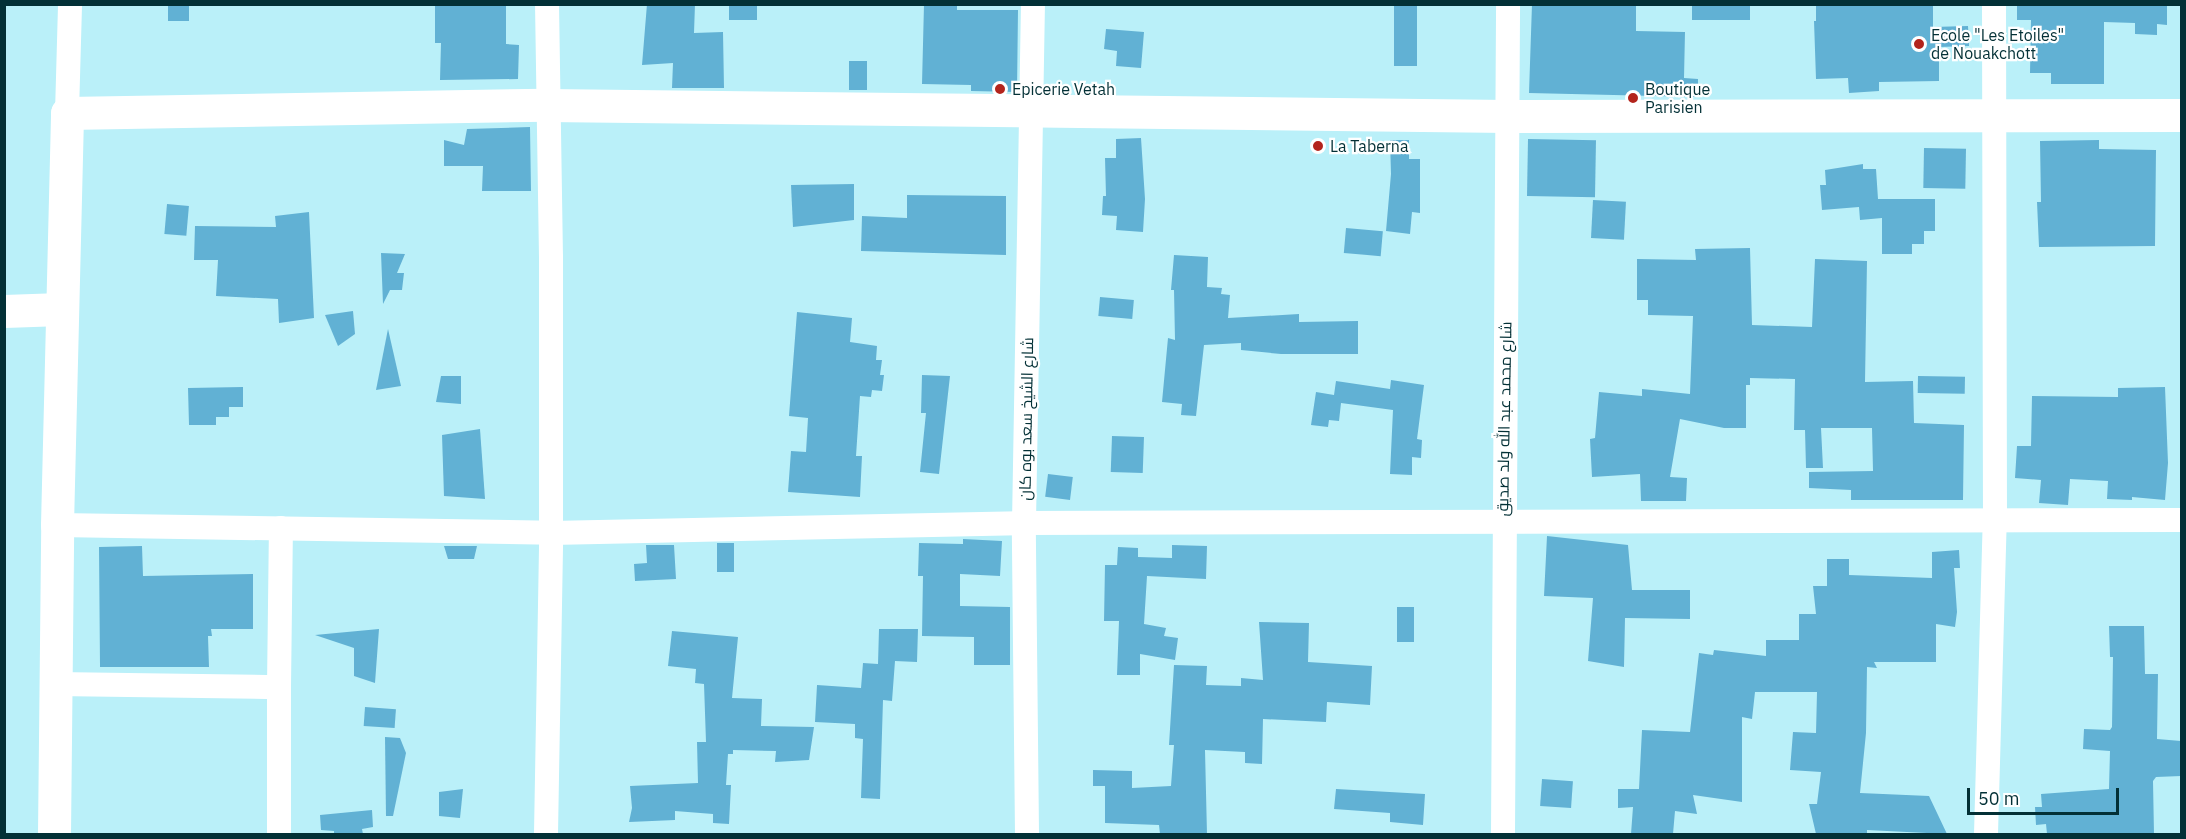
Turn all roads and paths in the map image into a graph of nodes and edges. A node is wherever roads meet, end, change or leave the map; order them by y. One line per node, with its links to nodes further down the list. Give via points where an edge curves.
1 (70, 4): 8 (street)
2 (547, 4): 6 (street)
3 (1033, 4): 7 (street, شارع الشيخ سعد بوه كان)
4 (1508, 4): 10 (street, شارع محمد عبد الله ولد صديق)
5 (1994, 4): 11 (street)
6 (546, 105): 7 (street); 8 (street); 20 (street, via 551,258)
7 (1032, 112): 10 (street); 17 (street, شارع الشيخ سعد بوه كان)
8 (67, 113): 12 (street)
9 (2181, 115): 11 (street)
10 (1509, 116): 11 (street); 15 (street, شارع محمد عبد الله ولد صديق)
11 (1993, 117): 16 (street)
12 (62, 309): 13 (street); 18 (street)
13 (4, 311)
14 (2181, 520): 16 (street)
15 (1503, 521): 16 (street); 17 (street); 27 (street, شارع محمد عبد الله ولد صديق)
16 (1995, 521): 28 (street)
17 (1024, 523): 20 (street); 26 (street, شارع الشيخ سعد بوه كان)
18 (57, 525): 19 (street); 21 (street)
19 (281, 528): 20 (street); 22 (street)
20 (550, 533): 25 (street)
21 (56, 684): 22 (street); 23 (street)
22 (279, 687): 24 (street)
23 (54, 834)
24 (279, 834)
25 (546, 834)
26 (1027, 834)
27 (1503, 834)
28 (1986, 834)

